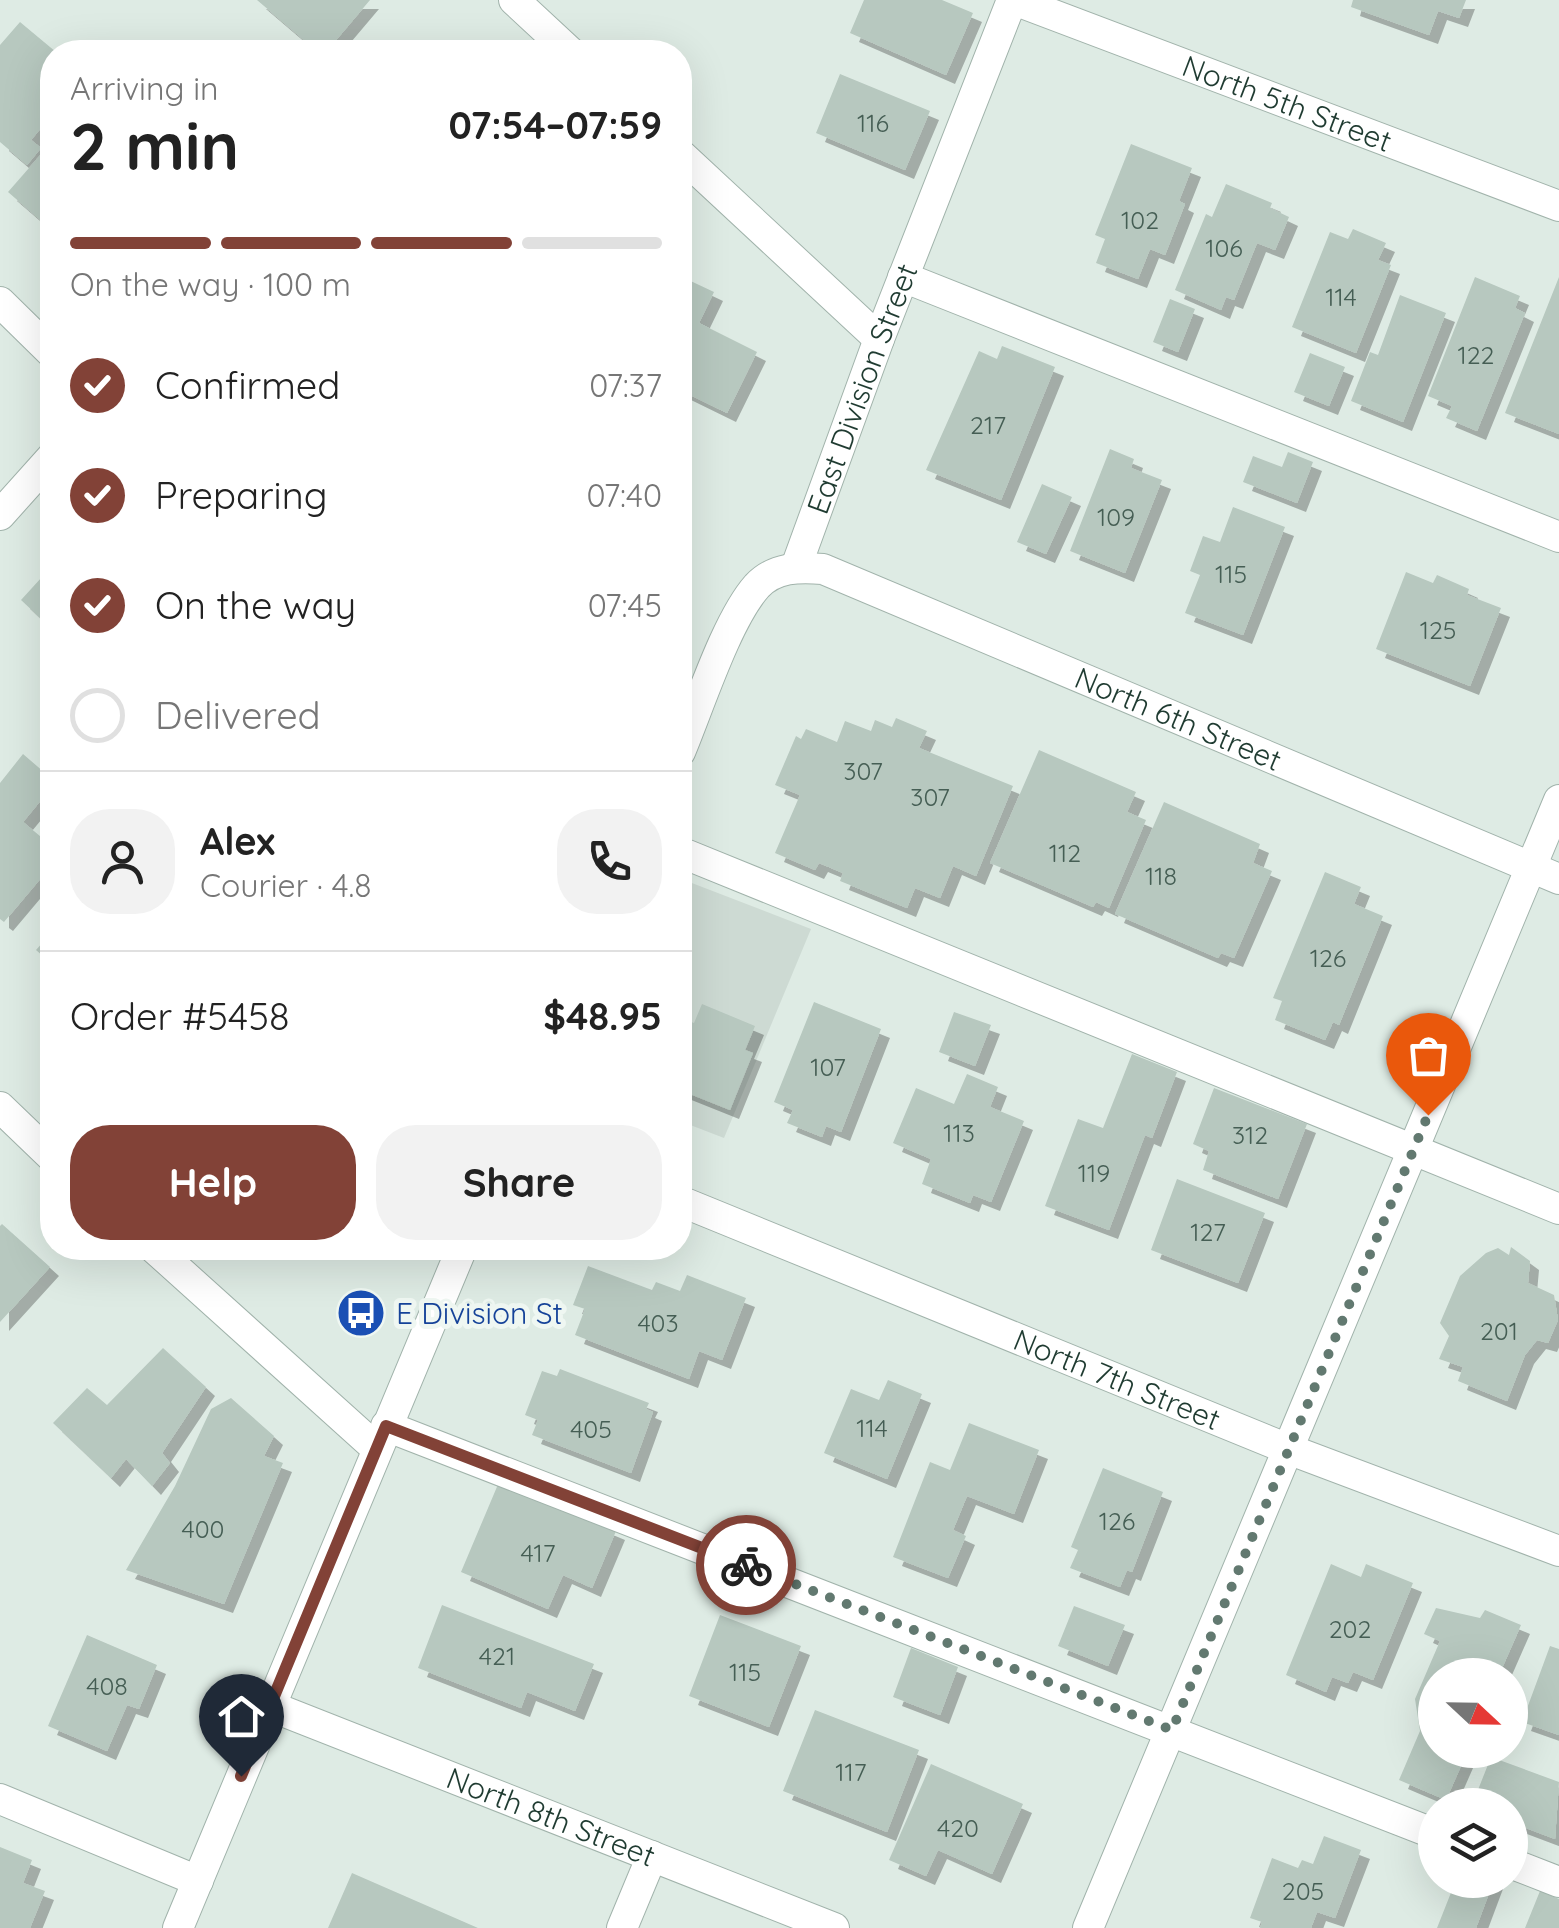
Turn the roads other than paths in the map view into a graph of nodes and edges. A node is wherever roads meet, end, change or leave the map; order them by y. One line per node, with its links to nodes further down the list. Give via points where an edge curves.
1 (514, 0): 3 (street)
2 (1013, 0): 5 (street, North 5th Street); 6 (street, East Division Street)
3 (557, 40)
4 (692, 165): 8 (street)
5 (1559, 206)
6 (903, 276): 8 (street, East Division Street); 12 (street)
7 (0, 302): 9 (street)
8 (878, 339): 13 (street, East Division Street)
9 (40, 341)
10 (40, 470): 11 (street)
11 (0, 515)
12 (1559, 537)
13 (796, 567): 14 (street, via 758,585 748,600); 17 (street, North 6th Street, via 823,570)
14 (692, 725)
15 (1559, 800): 17 (street)
16 (692, 857): 21 (street)
17 (1529, 867): 18 (street, North 6th Street); 21 (street)
18 (1559, 879)
19 (0, 1107): 20 (street)
20 (40, 1145)
21 (1412, 1152): 23 (street); 27 (street)
22 (692, 1205): 27 (street, North 7th Street)
23 (1559, 1209)
24 (168, 1260): 26 (street)
25 (457, 1260): 26 (street)
26 (381, 1437): 29 (street); 30 (street)
27 (1288, 1450): 28 (street, North 7th Street); 30 (street)
28 (1559, 1552)
29 (270, 1706): 33 (street, North 8th Street); 35 (street)
30 (1172, 1730): 32 (street); 40 (street)
31 (0, 1799): 35 (street)
32 (1418, 1827)
33 (652, 1856): 38 (street); 39 (street, North 8th Street)
34 (1528, 1870): 36 (street)
35 (198, 1881): 37 (street)
36 (1559, 1882)
37 (178, 1928)
38 (622, 1928)
39 (834, 1928)
40 (1088, 1928)

